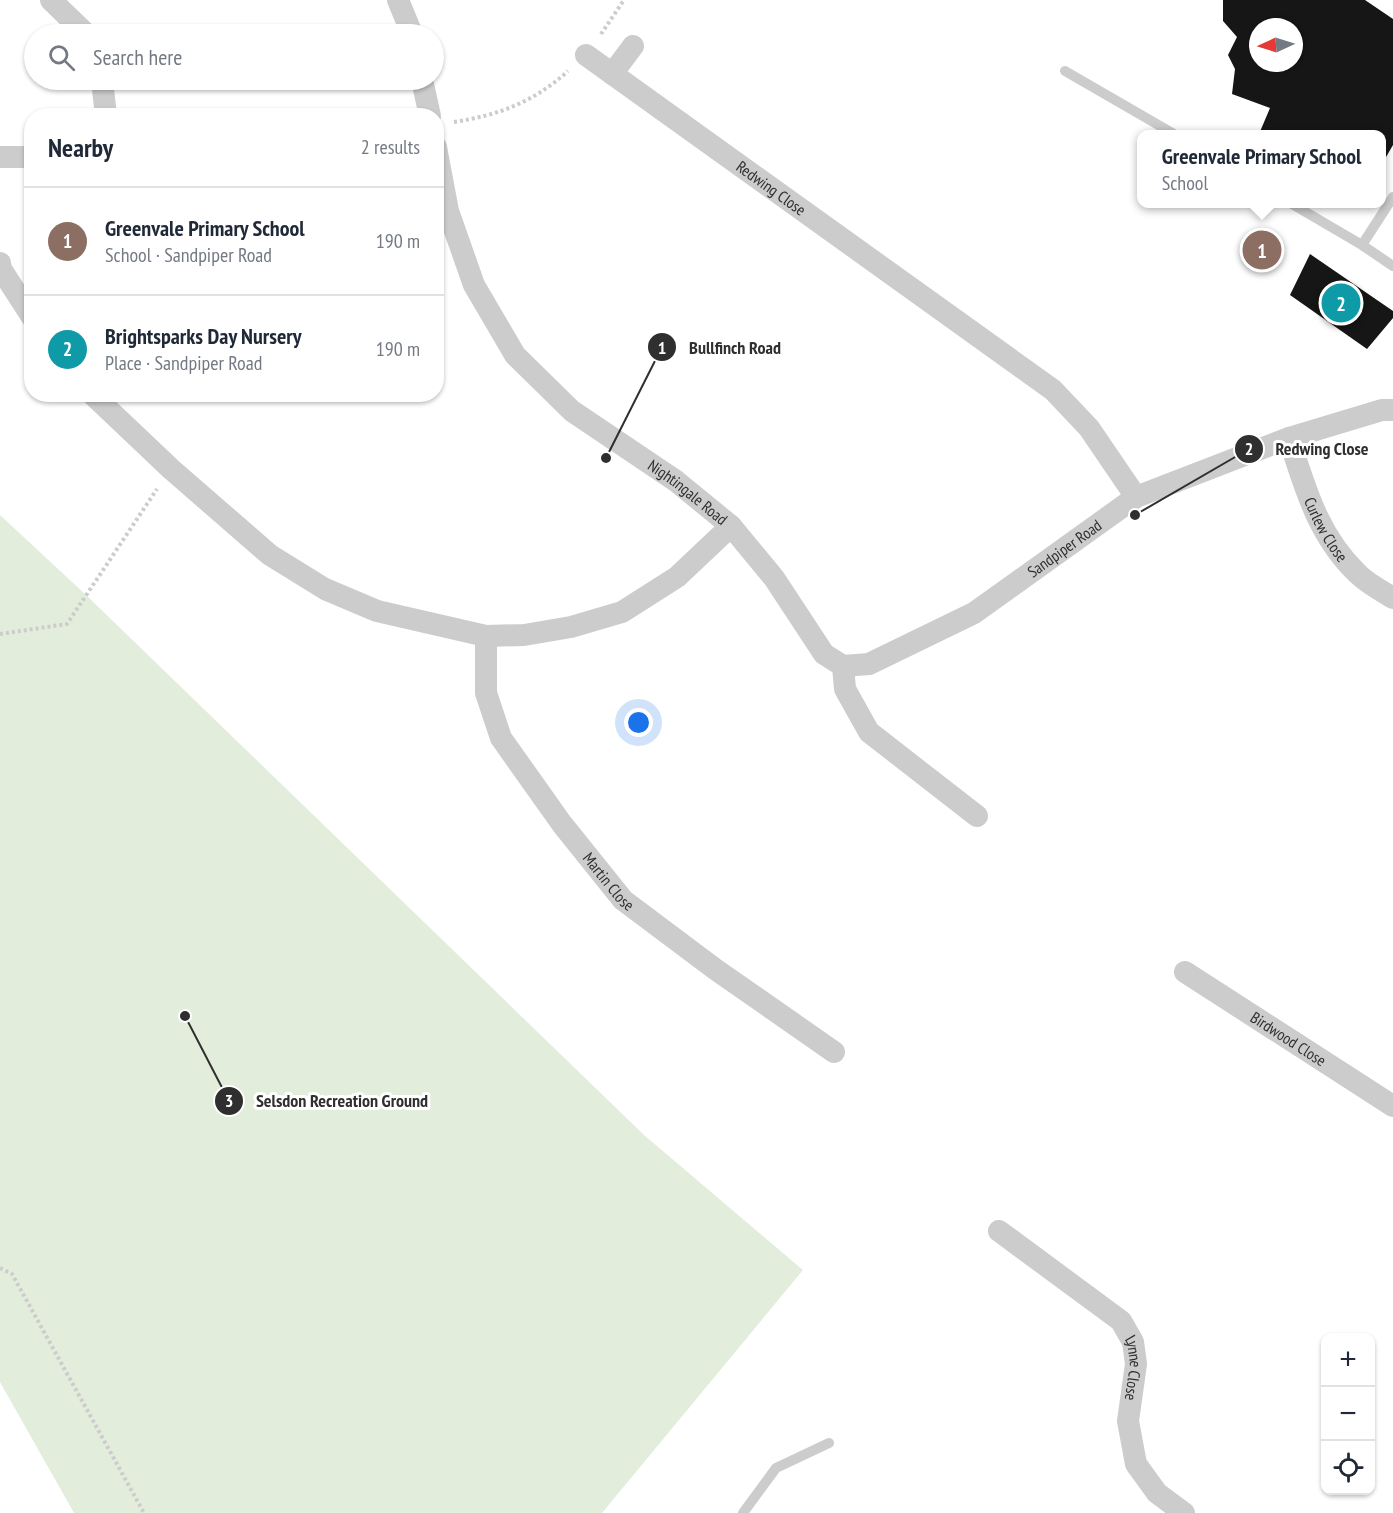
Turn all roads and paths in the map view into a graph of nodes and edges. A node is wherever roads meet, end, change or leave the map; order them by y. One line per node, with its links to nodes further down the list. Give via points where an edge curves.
1 (51, 0): 4 (street)
2 (398, 0): 5 (street)
3 (624, 0): 7 (path)
4 (76, 24)
5 (408, 24)
6 (633, 46): 9 (street)
7 (586, 55): 9 (street, Redwing Close); 14 (path, via 561,78 522,104 485,117)
8 (1065, 71): 15 (lane)
9 (612, 74): 29 (street, Redwing Close, via 1053,390 1089,428)
10 (103, 90): 12 (street)
11 (426, 90): 13 (street)
12 (105, 108)
13 (433, 108)
14 (444, 119)
15 (1165, 130)
16 (0, 157): 17 (street)
17 (24, 157)
18 (444, 190): 30 (street, Nightingale Road, via 474,285 515,355 572,411 676,481)
19 (1299, 208): 21 (lane)
20 (1386, 208): 21 (lane)
21 (1362, 245): 23 (lane)
22 (0, 263): 24 (street)
23 (1393, 266)
24 (24, 305)
25 (100, 402): 28 (street)
26 (1393, 410): 27 (street, Sandpiper Road)
27 (1289, 438): 29 (street, Sandpiper Road); 31 (street, Curlew Close, via 1305,492 1327,536 1359,575)
28 (171, 469): 32 (path, via 67,624); 33 (street, via 270,555 325,589 377,611)
29 (1136, 497): 34 (street, Sandpiper Road, via 974,613 868,664)
30 (731, 526): 33 (street, via 677,577 622,612 571,627 524,635); 34 (street, Nightingale Road, via 774,578 824,654)
31 (1393, 598)
32 (0, 634)
33 (486, 636): 37 (street, Martin Close, via 486,693 501,738 622,900)
34 (843, 666): 35 (street, via 845,689 869,732)
35 (976, 816)
36 (1185, 972): 38 (street, Birdwood Close)
37 (834, 1052)
38 (1393, 1106)
39 (999, 1231): 44 (street, Lynne Close, via 1121,1321 1133,1342 1136,1364 1128,1421 1136,1464 1157,1493)
40 (0, 1268): 42 (path, via 12,1274)
41 (828, 1443): 43 (lane, via 776,1468)
42 (144, 1513)
43 (743, 1513)
44 (1184, 1513)

